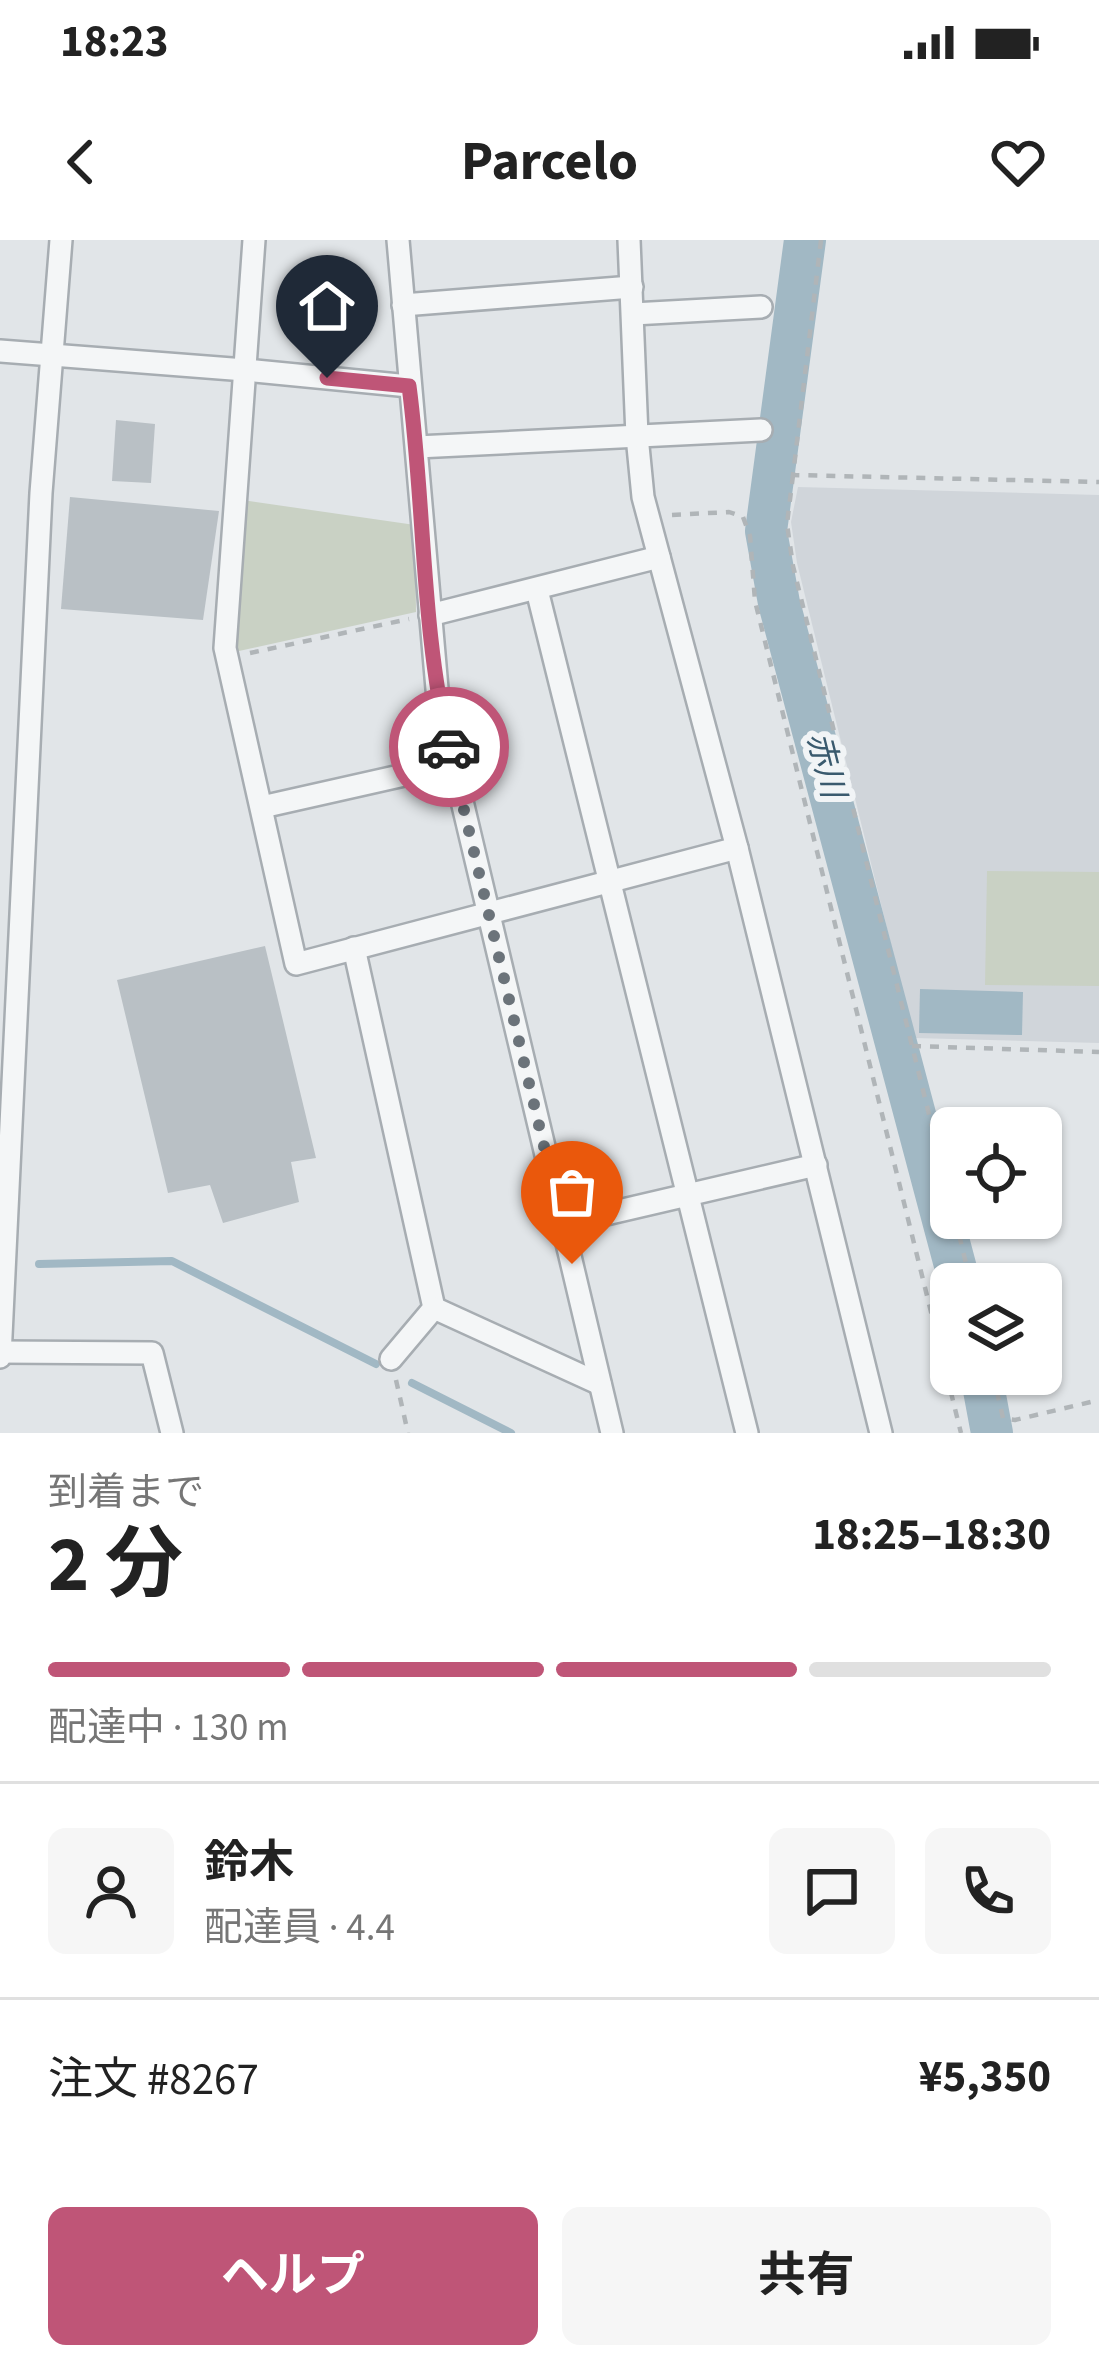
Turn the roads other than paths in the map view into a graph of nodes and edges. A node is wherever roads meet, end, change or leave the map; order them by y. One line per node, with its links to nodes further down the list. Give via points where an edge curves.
1 (62, 240): 10 (street)
2 (254, 240): 11 (street)
3 (398, 240): 6 (street)
4 (629, 240): 5 (street)
5 (632, 287): 6 (street); 8 (street)
6 (404, 304): 12 (street)
7 (761, 307): 8 (street)
8 (633, 314): 14 (street)
9 (0, 351): 10 (street)
10 (52, 356): 11 (street); 25 (street)
11 (245, 370): 12 (street); 20 (street, via 225,648)
12 (409, 386): 15 (street)
13 (761, 430): 14 (street)
14 (637, 436): 15 (street); 16 (street)
15 (417, 447): 18 (street)
16 (658, 557): 17 (street); 21 (street)
17 (537, 590): 18 (street); 22 (street)
18 (430, 615): 19 (street)
19 (453, 764): 20 (street); 23 (street)
20 (262, 807): 24 (street, via 296,964)
21 (737, 848): 22 (street); 26 (street)
22 (609, 880): 23 (street); 27 (street)
23 (488, 911): 24 (street); 28 (street)
24 (354, 948): 29 (street)
25 (5, 1161): 30 (street)
26 (816, 1165): 27 (street); 36 (street)
27 (687, 1194): 28 (street); 35 (street)
28 (562, 1224): 32 (street)
29 (434, 1308): 31 (street); 32 (street)
30 (0, 1353): 33 (street, via 152,1353)
31 (391, 1359)
32 (600, 1384): 34 (street)
33 (172, 1433)
34 (612, 1433)
35 (747, 1433)
36 (881, 1433)

